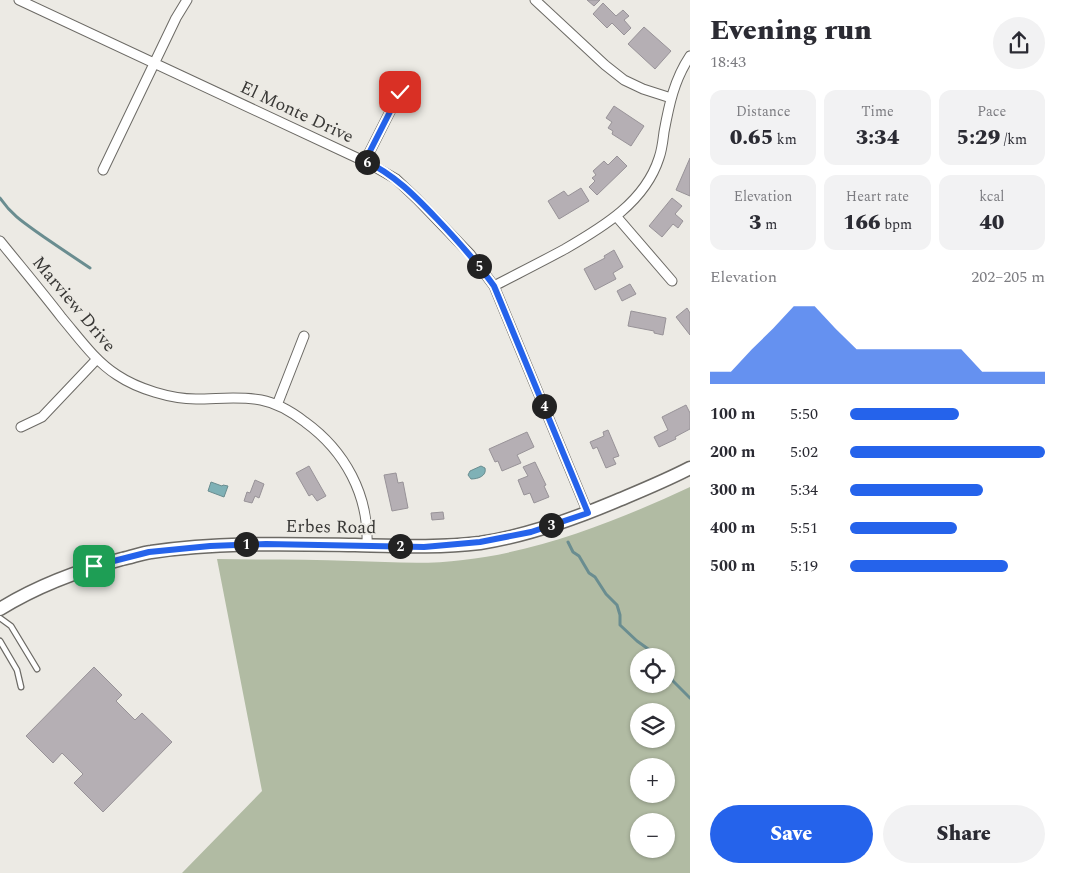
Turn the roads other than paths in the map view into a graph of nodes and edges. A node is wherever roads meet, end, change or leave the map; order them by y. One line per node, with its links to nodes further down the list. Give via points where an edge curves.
1 (19, 0): 5 (street, El Monte Drive)
2 (187, 0): 5 (street)
3 (535, 0): 7 (street, via 624,80)
4 (690, 56): 7 (street)
5 (155, 63): 8 (street, El Monte Drive); 9 (street)
6 (400, 92): 8 (street)
7 (670, 98): 10 (street, via 660,157 641,192)
8 (365, 161): 13 (street, El Monte Drive, via 396,179 417,199 470,254)
9 (103, 170)
10 (616, 216): 12 (street); 13 (street, via 595,232)
11 (0, 241): 15 (street, Marview Drive)
12 (672, 281)
13 (494, 286): 19 (street, El Monte Drive)
14 (304, 336): 16 (street)
15 (97, 359): 16 (street, Marview Drive, via 117,375 162,394 194,399 244,398); 17 (street, via 42,417)
16 (278, 405): 20 (street, Marview Drive, via 317,430 346,464 364,505)
17 (21, 427)
18 (690, 468): 19 (main road, Erbes Road)
19 (588, 513): 20 (main road, Erbes Road, via 531,532 480,542 424,547)
20 (367, 545): 21 (main road, Erbes Road, via 266,544 149,552 67,576)
21 (0, 609)
22 (0, 618): 24 (lane, via 11,626)
23 (0, 641): 25 (lane, via 17,670)
24 (37, 669)
25 (21, 687)

